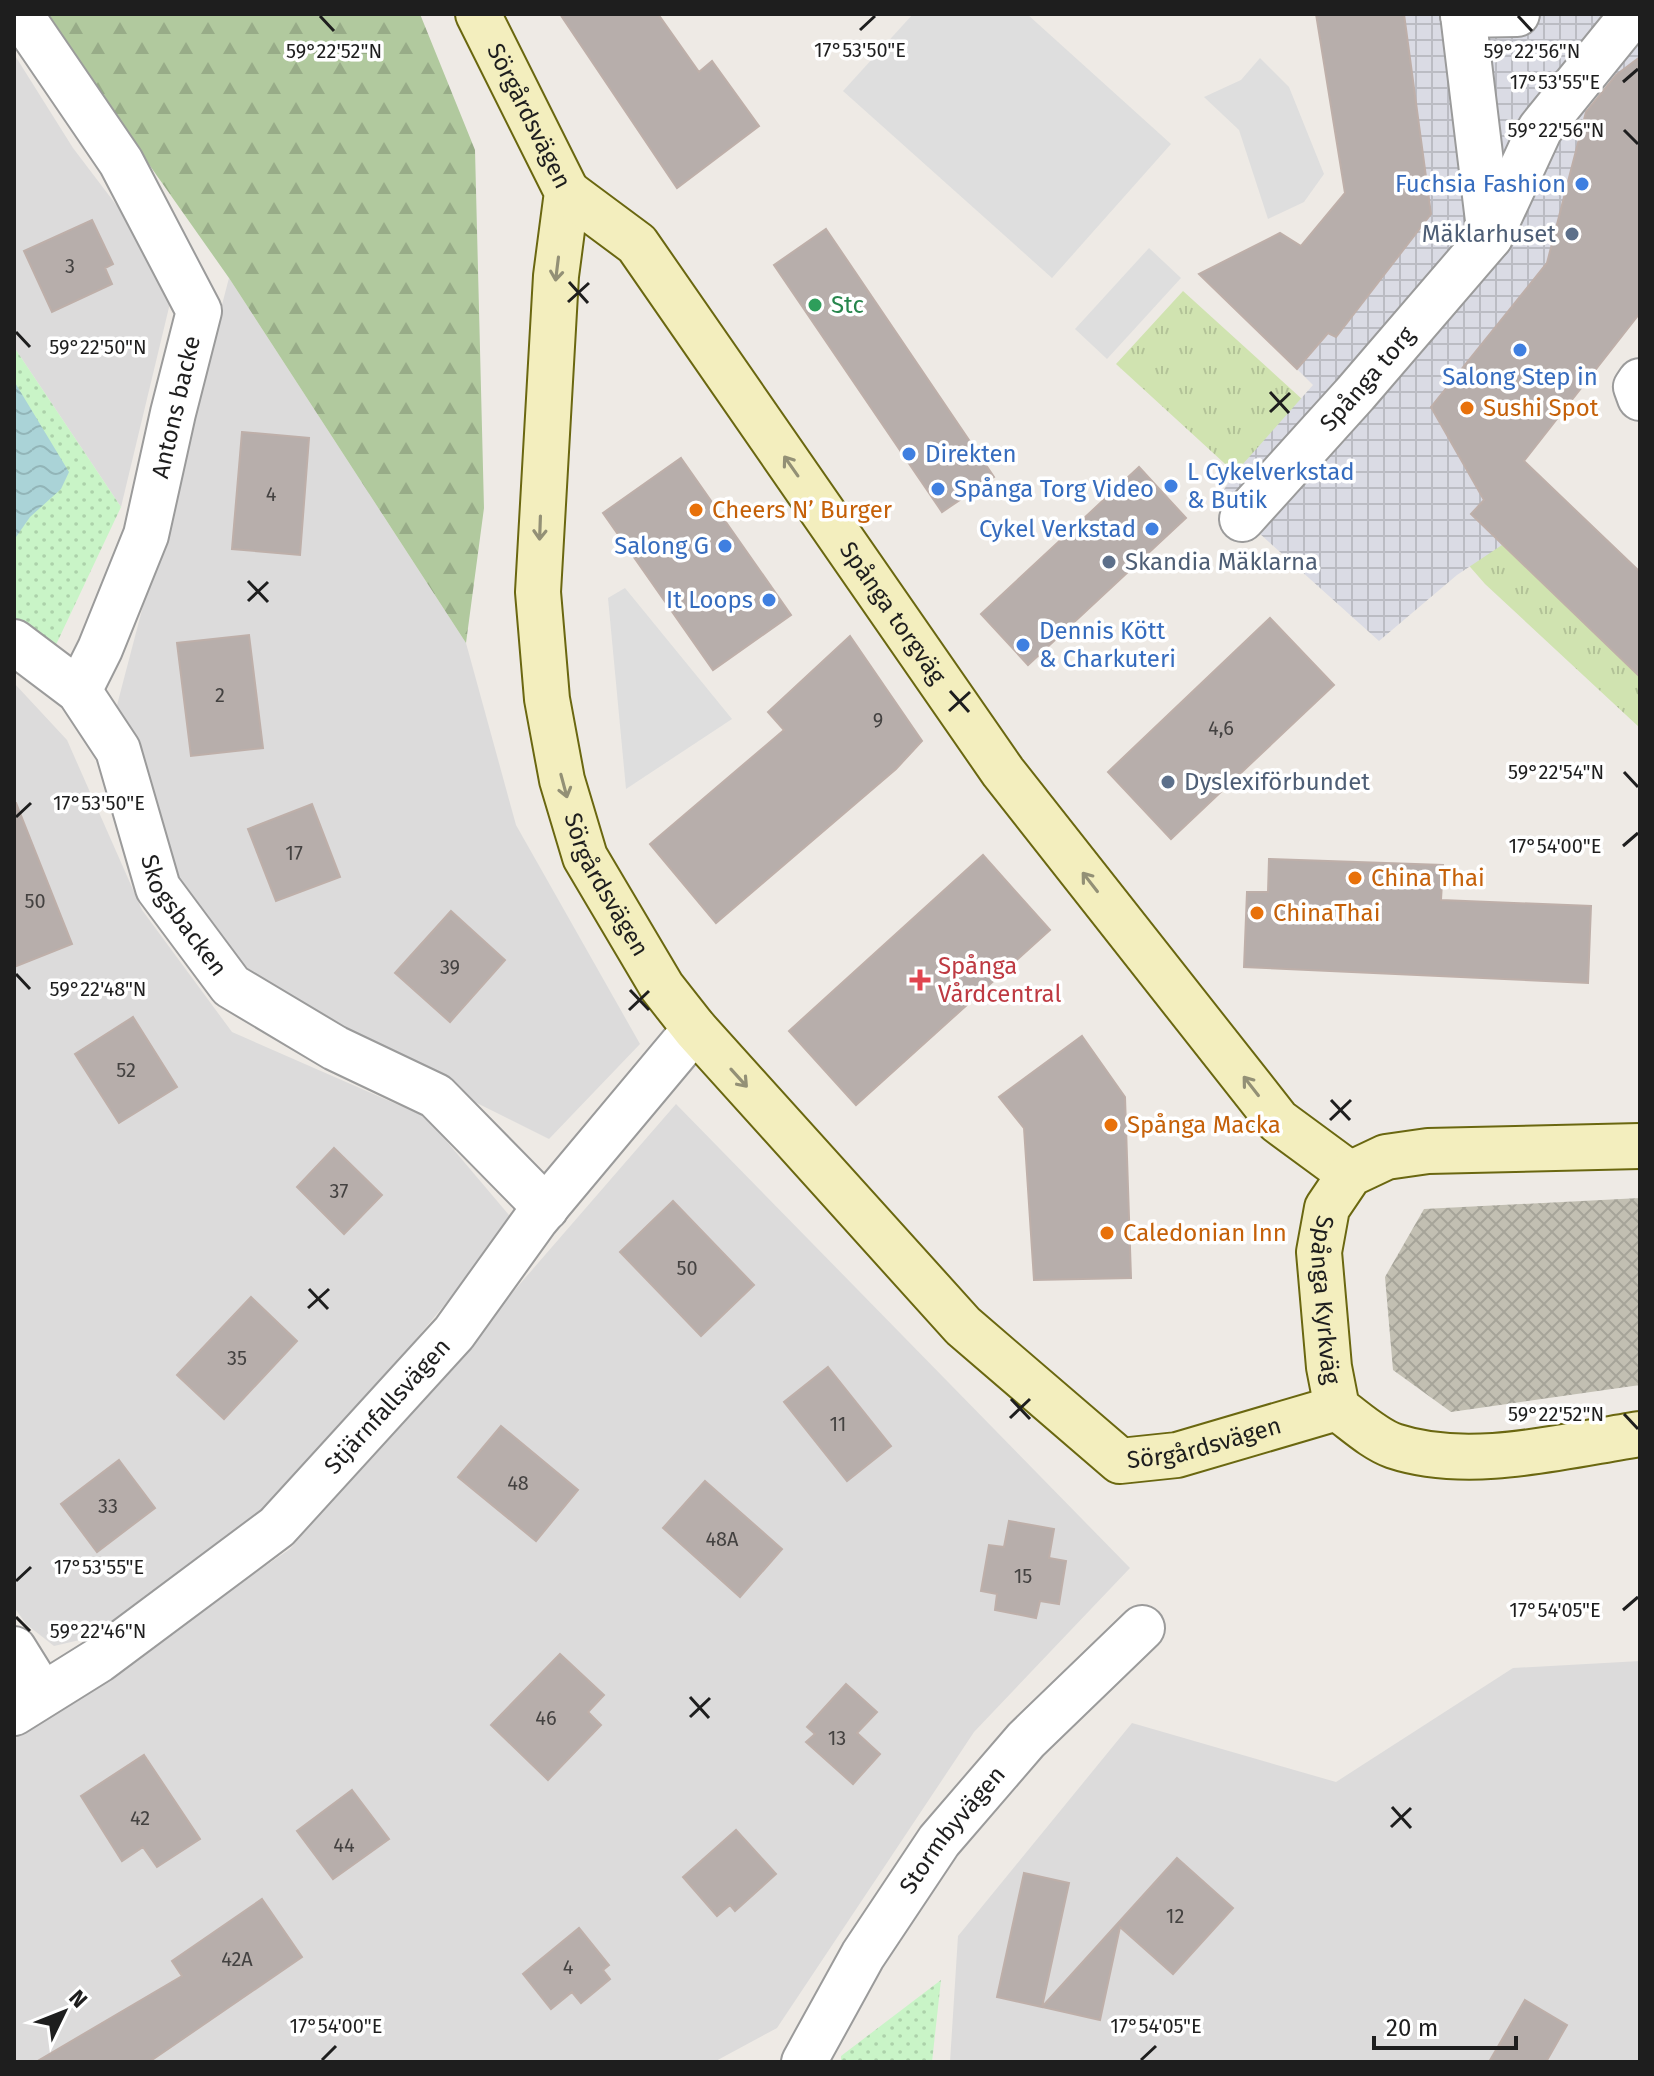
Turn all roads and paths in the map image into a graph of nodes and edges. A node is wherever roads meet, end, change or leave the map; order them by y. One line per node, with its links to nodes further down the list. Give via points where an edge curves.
1 (20, 14): 12 (street, Antons backe, via 121,162 199,311 146,535)
2 (478, 14): 6 (street, Sörgårdsvägen)
3 (1463, 14): 4 (street); 7 (street)
4 (1517, 14)
5 (1633, 14): 7 (street, Spånga torg, via 1540,129)
6 (567, 192): 13 (street, Sörgårdsvägen, one-way to 13, via 556,276 538,592 547,699 562,780 585,857 662,987); 15 (street, Spånga torgväg, one-way to 6, via 1278,1121 1003,772 637,244)
7 (1490, 237): 10 (street, Spånga torg)
8 (1640, 381): 9 (street)
9 (1640, 398)
10 (1242, 519)
11 (14, 642): 12 (street, Skogsbacken)
12 (79, 691): 16 (street, Skogsbacken, via 118,750 158,888 231,986 335,1048 436,1096)
13 (695, 1029): 16 (street, Stjärnfallsvägen); 17 (street, Sörgårdsvägen, one-way to 17, via 963,1326 1120,1461 1177,1455)
14 (1640, 1146): 15 (street, via 1450,1150 1386,1157)
15 (1350, 1174): 17 (street, Spånga Kyrkväg, via 1327,1208 1319,1252)
16 (546, 1208): 21 (street, Stjärnfallsvägen, via 454,1333 277,1527 99,1660)
17 (1337, 1408): 18 (street, Spånga Kyrkväg, via 1391,1445 1448,1457 1529,1452)
18 (1640, 1434)
19 (1142, 1628): 22 (street, Stormbyvägen, via 1026,1740 939,1841 863,1955)
20 (14, 1649): 21 (street)
21 (28, 1704)
22 (804, 2062)

